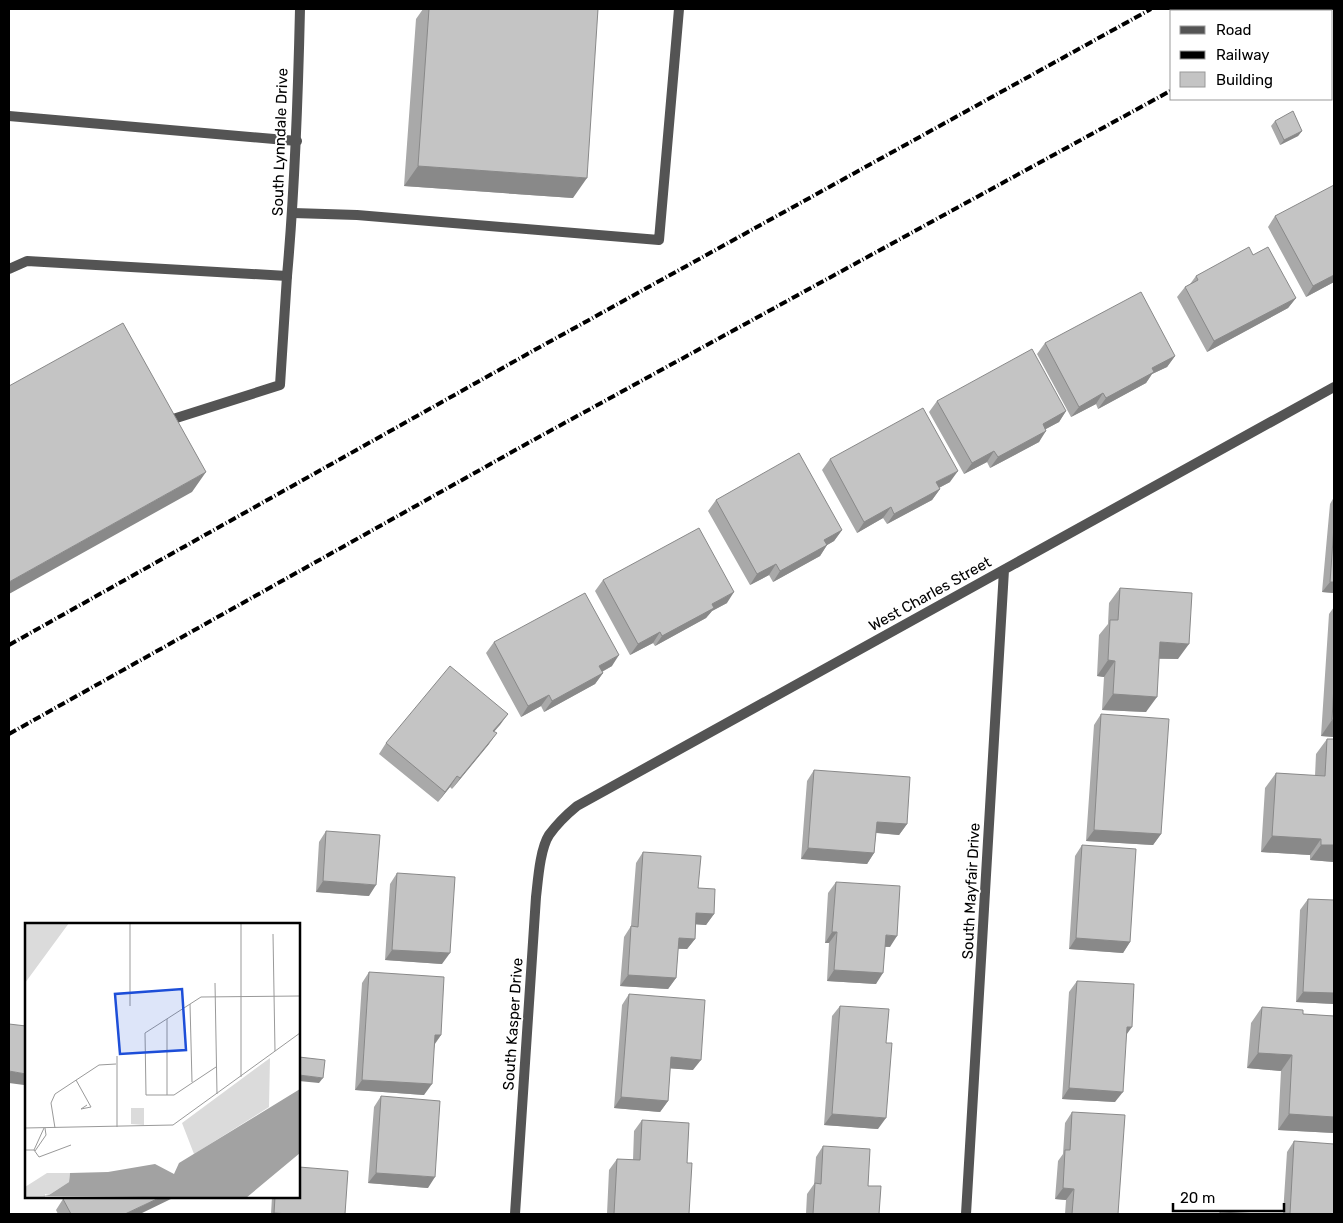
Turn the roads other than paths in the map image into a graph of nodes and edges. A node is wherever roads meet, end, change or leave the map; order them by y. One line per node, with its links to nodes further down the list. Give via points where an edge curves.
1 (300, 9): 4 (street, South Lynndale Drive)
2 (679, 9): 5 (street, via 658,240)
3 (9, 116): 4 (street)
4 (296, 141): 5 (street, South Lynndale Drive)
5 (293, 213): 7 (street, South Lynndale Drive)
6 (9, 269): 7 (street, via 27,261)
7 (287, 276): 9 (street, South Lynndale Drive, via 280,385)
8 (1334, 387): 10 (street, West Charles Street)
9 (170, 420)
10 (1004, 570): 11 (street, West Charles Street, via 577,806); 13 (street, South Mayfair Drive)
11 (548, 836): 12 (street, South Kasper Drive, via 536,897)
12 (515, 1214)
13 (966, 1214)

